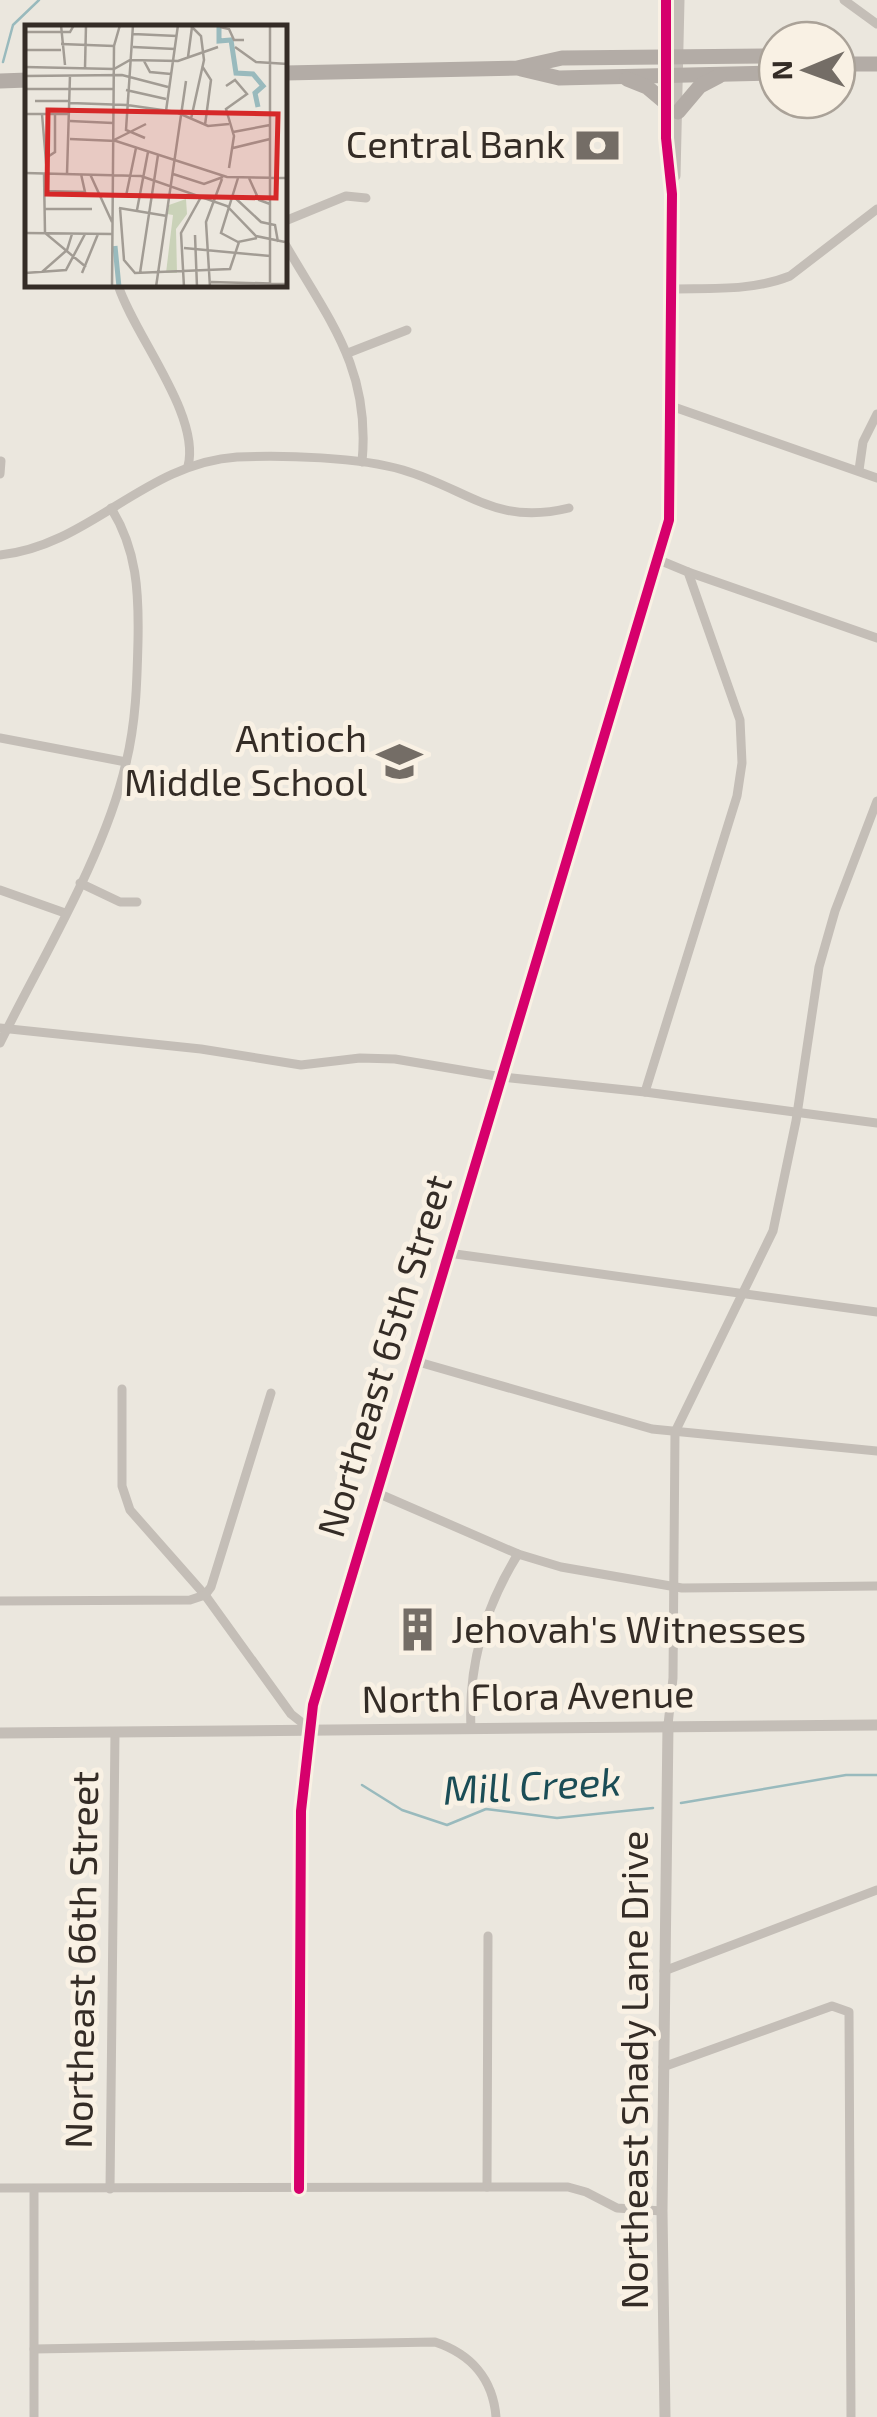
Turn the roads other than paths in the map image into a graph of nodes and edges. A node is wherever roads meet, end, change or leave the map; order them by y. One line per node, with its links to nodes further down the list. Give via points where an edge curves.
1 (666, 0): 5 (street)
2 (679, 0): 5 (street)
3 (844, 0): 4 (street)
4 (877, 24)
5 (673, 56): 6 (main road); 7 (main road, via 562,58); 10 (street, Northeast 65th Street)
6 (757, 56)
7 (517, 68): 8 (main road); 12 (main road, via 559,78)
8 (288, 73)
9 (757, 73): 11 (main road)
10 (672, 74): 11 (main road); 12 (main road); 15 (street, Northeast 65th Street)
11 (732, 74): 15 (main road, via 714,77)
12 (618, 76): 15 (main road, via 648,87)
13 (25, 80): 14 (main road)
14 (0, 81)
15 (672, 108): 21 (street, Northeast 65th Street, via 666,138)
16 (366, 198): 18 (street, via 346,196)
17 (877, 208): 21 (street, via 790,276 748,286)
18 (288, 220)
19 (288, 249): 23 (street)
20 (119, 288): 28 (street, via 179,410)
21 (672, 289): 24 (street, Northeast 65th Street)
22 (407, 330): 23 (street)
23 (348, 353): 27 (street, via 364,410)
24 (671, 406): 29 (street); 35 (street, Northeast 65th Street, via 669,520)
25 (877, 414): 29 (street)
26 (1, 460): 30 (street)
27 (362, 462): 28 (street, via 234,458); 33 (street, via 406,471 485,506 546,514)
28 (188, 466): 32 (street)
29 (859, 470): 31 (street)
30 (0, 474)
31 (877, 478)
32 (111, 508): 34 (street, via 57,539); 39 (street, via 136,568 136,699)
33 (569, 508)
34 (0, 555)
35 (659, 560): 36 (street); 47 (street, Northeast 65th Street)
36 (688, 572): 37 (street); 48 (street, via 740,720 742,762)
37 (877, 638)
38 (0, 738): 39 (street)
39 (126, 762): 41 (street)
40 (877, 801): 49 (street, Northeast Shady Lane Drive, via 819,966)
41 (80, 883): 43 (street, via 120,902); 44 (street)
42 (0, 890): 44 (street)
43 (137, 902)
44 (65, 913): 45 (street)
45 (4, 1028): 46 (street); 47 (street, via 301,1065 378,1058)
46 (0, 1043)
47 (502, 1076): 48 (street); 51 (street, Northeast 65th Street)
48 (646, 1092): 49 (street)
49 (798, 1113): 50 (street); 52 (street, Northeast Shady Lane Drive, via 772,1230)
50 (877, 1123)
51 (448, 1253): 52 (street); 54 (street, Northeast 65th Street)
52 (743, 1293): 53 (street); 57 (street, Northeast Shady Lane Drive)
53 (877, 1312)
54 (415, 1361): 57 (street); 59 (street, Northeast 65th Street)
55 (122, 1389): 63 (street, via 127,1504)
56 (270, 1393): 63 (street)
57 (676, 1432): 58 (street); 62 (street, Northeast Shady Lane Drive)
58 (877, 1452)
59 (375, 1492): 60 (street); 68 (street, Northeast 65th Street)
60 (518, 1554): 62 (street); 67 (street, via 479,1641 469,1693)
61 (877, 1586): 62 (street)
62 (675, 1588): 66 (street, Northeast Shady Lane Drive)
63 (205, 1595): 64 (street); 68 (street)
64 (0, 1601)
65 (877, 1724): 66 (street, North Flora Avenue)
66 (668, 1725): 67 (street, North Flora Avenue); 73 (street, Northeast Shady Lane Drive)
67 (471, 1728): 68 (street, North Flora Avenue)
68 (310, 1729): 69 (street, North Flora Avenue); 79 (street, Northeast 65th Street, via 300,1811)
69 (115, 1732): 70 (street, North Flora Avenue); 78 (street, Northeast 66th Street)
70 (0, 1733)
71 (877, 1890): 73 (street)
72 (488, 1936): 75 (street)
73 (664, 1971): 74 (street, Northeast Shady Lane Drive)
74 (663, 2067): 80 (street, Northeast Shady Lane Drive); 85 (street, via 832,2006 849,2012)
75 (487, 2187): 79 (street); 80 (street, via 568,2186 627,2211)
76 (0, 2188): 77 (street)
77 (34, 2188): 78 (street); 81 (street)
78 (110, 2189): 79 (street)
79 (299, 2189)
80 (662, 2211): 84 (street, Northeast Shady Lane Drive)
81 (34, 2349): 82 (street); 83 (street, via 435,2342 476,2366)
82 (34, 2417)
83 (496, 2417)
84 (665, 2417)
85 (851, 2417)

